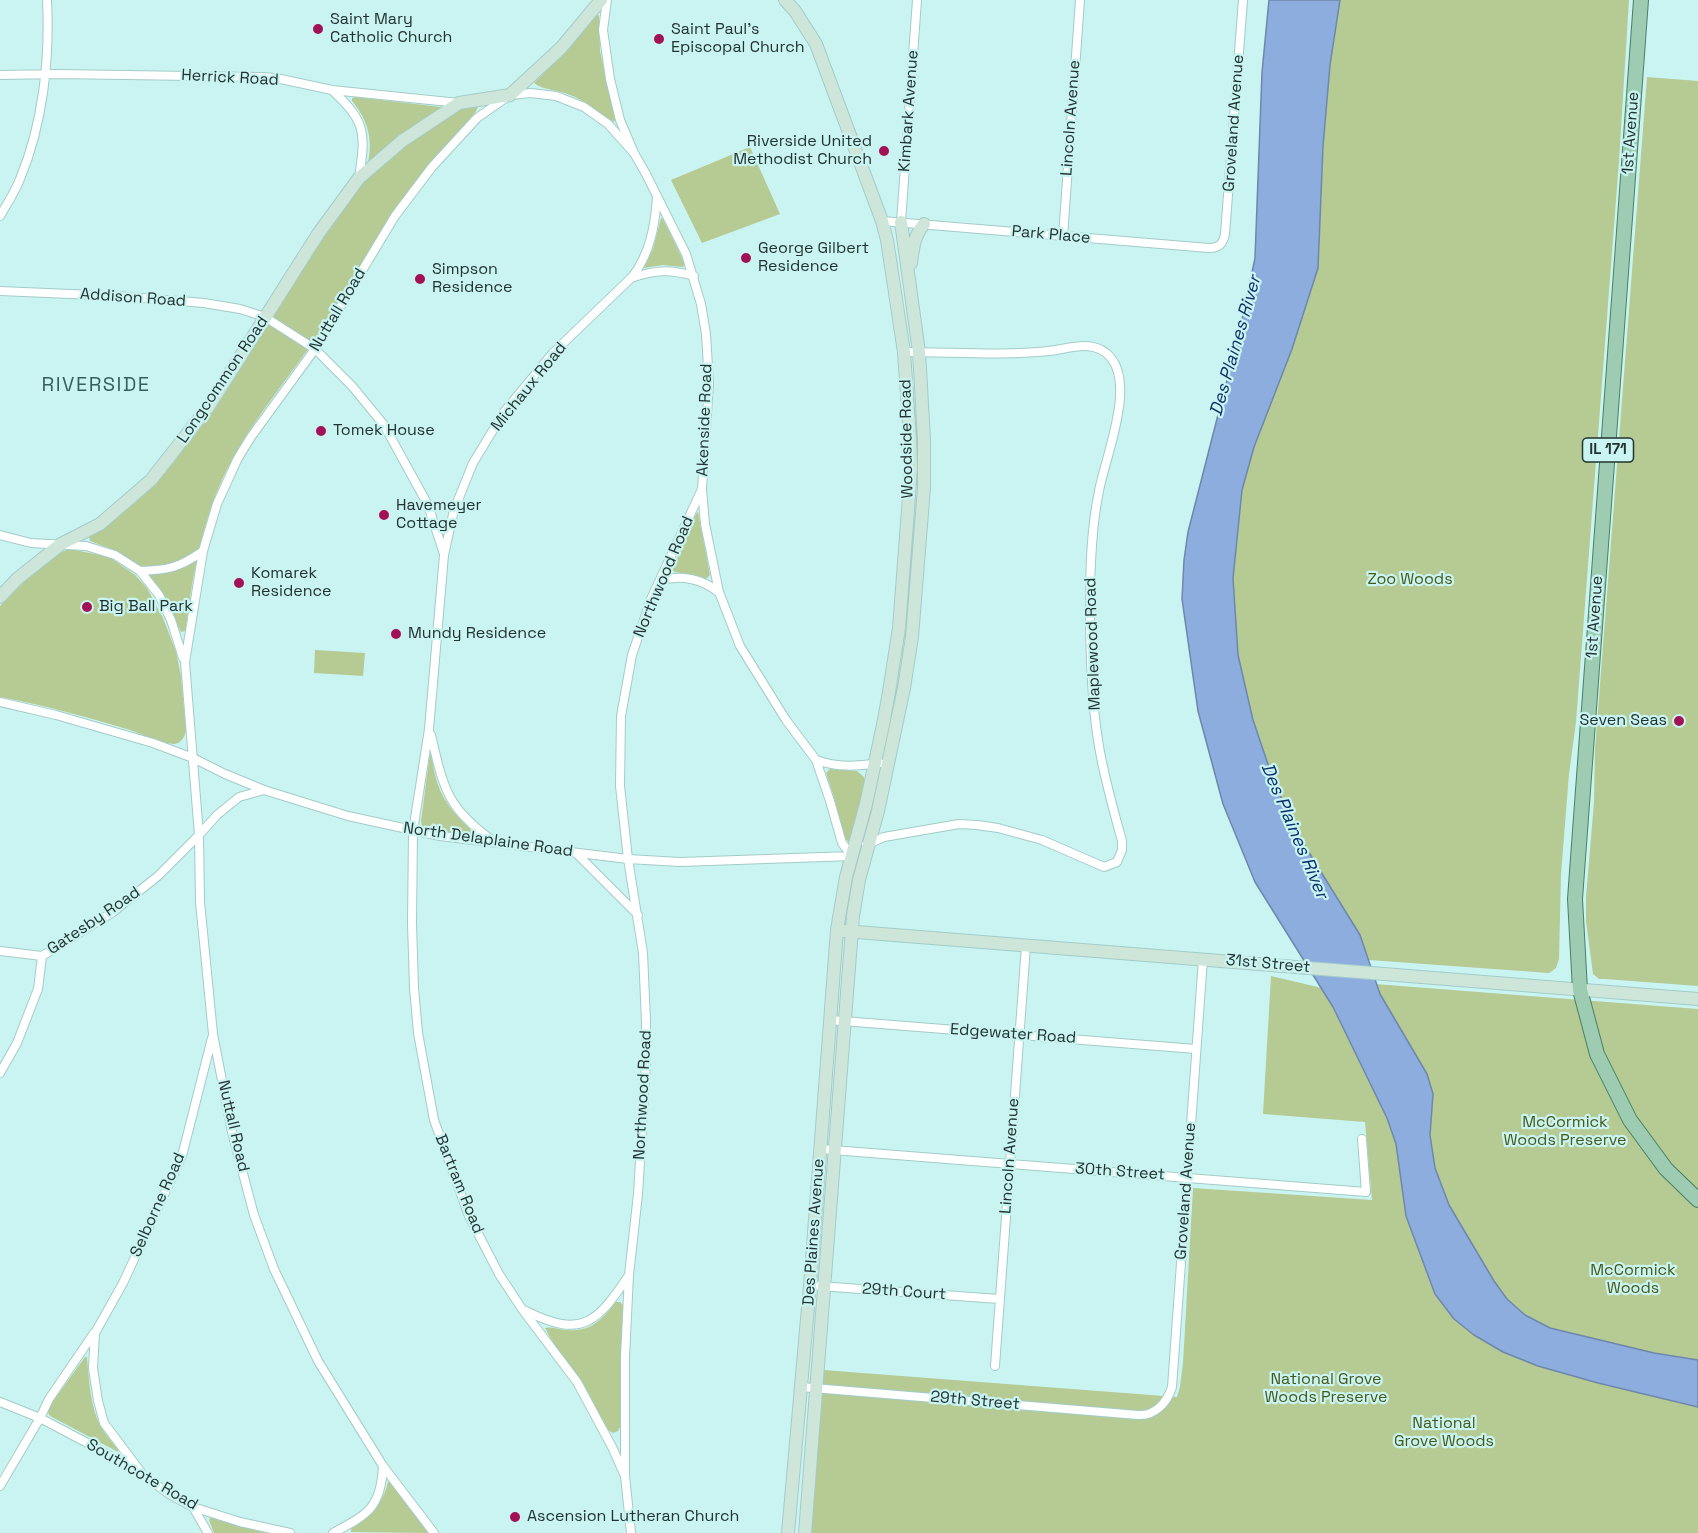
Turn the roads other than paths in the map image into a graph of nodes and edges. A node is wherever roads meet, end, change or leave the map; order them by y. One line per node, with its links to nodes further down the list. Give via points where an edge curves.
1 (47, 0): 9 (street)
2 (601, 0): 12 (street, via 561,48)
3 (607, 0): 14 (street, Akenside Road, via 603,30 610,79 620,120)
4 (785, 0): 18 (street, Woodside Road, via 816,45)
5 (917, 0): 19 (street, Kimbark Avenue)
6 (1080, 0): 21 (street, Lincoln Avenue)
7 (1243, 0): 22 (street, Groveland Avenue, via 1225,234)
8 (1641, 0): 62 (main road, 1st Avenue / IL 171, via 1575,899)
9 (45, 74): 10 (street, Herrick Road); 11 (street, Herrick Road, via 262,77); 17 (street, via 27,159 20,181)
10 (0, 75)
11 (332, 90): 13 (street, Herrick Road); 15 (street, Longcommon Road, via 350,107 361,125 364,149)
12 (510, 95): 13 (street, Longcommon Road); 14 (street, Akenside Road, via 543,93 577,104 608,124); 28 (street, Nuttall Road, via 477,118 432,167 395,216)
13 (459, 103): 15 (street, Longcommon Road, via 402,141)
14 (634, 153): 16 (street, Akenside Road)
15 (359, 178): 27 (street, Longcommon Road)
16 (657, 196): 23 (street, Akenside Road); 24 (street, Michaux Road, via 649,244)
17 (0, 216)
18 (882, 221): 19 (street, Park Place); 29 (street, Woodside Road)
19 (901, 222): 20 (street, Park Place); 25 (street, Woodside Road)
20 (924, 225): 21 (street, Park Place); 25 (street, via 913,244)
21 (1063, 236): 22 (street, Park Place)
22 (1220, 246)
23 (694, 276): 24 (street, via 666,270); 31 (street, Akenside Road, via 704,324 709,384)
24 (631, 278): 35 (street, Michaux Road, via 552,353 504,412 473,463 454,510)
25 (909, 282): 30 (street, Woodside Road)
26 (2, 289): 27 (street, Addison Road, via 204,303)
27 (265, 317): 28 (street); 33 (street, Longcommon Road, via 209,406 151,480 100,524)
28 (315, 349): 34 (street, Nuttall Road, via 238,458 217,504); 35 (street, via 384,425 428,505)
29 (904, 352): 30 (street, Maplewood Road); 46 (street, Woodside Road, via 911,468 906,542 894,663)
30 (919, 352): 45 (street, Woodside Road, via 924,488 912,637); 50 (street, Maplewood Road, via 1033,353 1088,345 1105,352 1117,366 1120,399 1095,512 1090,620 1098,742 1122,850 1117,862 1104,867 1042,840 998,828 959,824)
31 (702, 489): 37 (street, Northwood Road); 38 (street, Akenside Road)
32 (0, 535): 33 (street, Nuttall Road, via 31,543)
33 (61, 544): 36 (street, Nuttall Road, via 86,546 115,555); 39 (street, Longcommon Road)
34 (203, 551): 36 (street, via 166,570); 40 (street, Nuttall Road)
35 (444, 555): 42 (street, Michaux Road)
36 (140, 570): 40 (street, Nuttall Road, via 171,620)
37 (660, 581): 38 (street, via 693,580); 54 (street, Northwood Road, via 632,655 621,716 620,786)
38 (719, 592): 44 (street, Akenside Road, via 740,646)
39 (0, 597)
40 (184, 662): 43 (street, Nuttall Road)
41 (0, 702): 43 (street, North Delaplaine Road, via 98,726)
42 (429, 729): 48 (street, Michaux Road); 51 (street, Michaux Road, via 443,784 454,807)
43 (193, 758): 47 (street, North Delaplaine Road); 49 (street)
44 (816, 760): 46 (street, via 839,766); 53 (street, Akenside Road, via 842,843)
45 (889, 762): 46 (street); 50 (street, Woodside Road)
46 (875, 764): 53 (street, Woodside Road)
47 (264, 790): 48 (street, North Delaplaine Road); 49 (street, via 239,797)
48 (413, 831): 51 (street, North Delaplaine Road); 80 (street, Bartram Road, via 414,988 434,1120 469,1216)
49 (200, 835): 60 (street, Gatesby Road, via 113,912); 66 (street, Nuttall Road, via 200,902)
50 (870, 842): 53 (street, Maplewood Road); 57 (street, Woodside Road)
51 (498, 844): 52 (street, North Delaplaine Road)
52 (576, 853): 54 (street, North Delaplaine Road); 55 (street)
53 (852, 856): 54 (street, North Delaplaine Road, via 680,862); 56 (street, Woodside Road)
54 (628, 859): 55 (street, Northwood Road)
55 (638, 915): 76 (street, Northwood Road, via 646,1063)
56 (837, 930): 57 (street, 31st Street); 64 (street, Des Plaines Avenue)
57 (851, 931): 58 (street, 31st Street); 65 (street, Des Plaines Avenue)
58 (1026, 946): 61 (street, 31st Street); 67 (street, Lincoln Avenue)
59 (0, 951): 60 (street, Gatesby Road)
60 (42, 956): 69 (street, via 38,989 17,1043)
61 (1203, 959): 62 (street, 31st Street); 68 (street, Groveland Avenue)
62 (1580, 990): 63 (street, 31st Street); 75 (main road, 1st Avenue / IL 171, via 1597,1054 1630,1120 1666,1169)
63 (1698, 999)
64 (830, 1020): 65 (street, Edgewater Road); 71 (street, Des Plaines Avenue)
65 (844, 1021): 67 (street, Edgewater Road); 72 (street, Des Plaines Avenue)
66 (213, 1034): 81 (street, Selborne Road, via 182,1156 123,1283); 88 (street, Nuttall Road, via 232,1132 254,1215 274,1269 318,1361)
67 (1018, 1034): 68 (street, Edgewater Road); 73 (street, Lincoln Avenue)
68 (1196, 1049): 74 (street, Groveland Avenue)
69 (0, 1073)
70 (1362, 1139): 74 (street, 30th Street, via 1366,1192)
71 (820, 1149): 72 (street, 30th Street); 77 (street, Des Plaines Avenue)
72 (835, 1150): 73 (street, 30th Street); 78 (street, Des Plaines Avenue)
73 (1009, 1164): 74 (street, 30th Street); 79 (street, Lincoln Avenue)
74 (1188, 1177): 86 (street, Groveland Avenue, via 1172,1387 1163,1404)
75 (1698, 1200)
76 (629, 1275): 80 (street, Northwood Road, via 602,1312 585,1323 556,1324); 90 (street, Northwood Road)
77 (810, 1285): 78 (street, 29th Court); 83 (street, Des Plaines Avenue)
78 (824, 1287): 79 (street, 29th Court); 84 (street, Des Plaines Avenue)
79 (999, 1299): 82 (street, Lincoln Avenue)
80 (522, 1309): 90 (street, Bartram Road, via 577,1382)
81 (95, 1333): 87 (street, Selborne Road); 89 (street, Selborne Road, via 93,1368 104,1423)
82 (995, 1366)
83 (801, 1387): 84 (street, 29th Street); 98 (street, Des Plaines Avenue)
84 (816, 1389): 86 (street, 29th Street); 99 (street, Des Plaines Avenue)
85 (0, 1402): 87 (street, Southcote Road)
86 (1149, 1414)
87 (40, 1418): 89 (street, Southcote Road); 91 (street, Selborne Road)
88 (384, 1466): 95 (street, via 375,1503 360,1519); 96 (street, Nuttall Road)
89 (143, 1475): 92 (street, Southcote Road)
90 (625, 1476): 97 (street, Bartram Road)
91 (0, 1486)
92 (193, 1507): 93 (street); 94 (street, Southcote Road)
93 (208, 1533)
94 (290, 1533)
95 (333, 1533)
96 (434, 1533)
97 (631, 1533)
98 (788, 1533)
99 (805, 1533)

